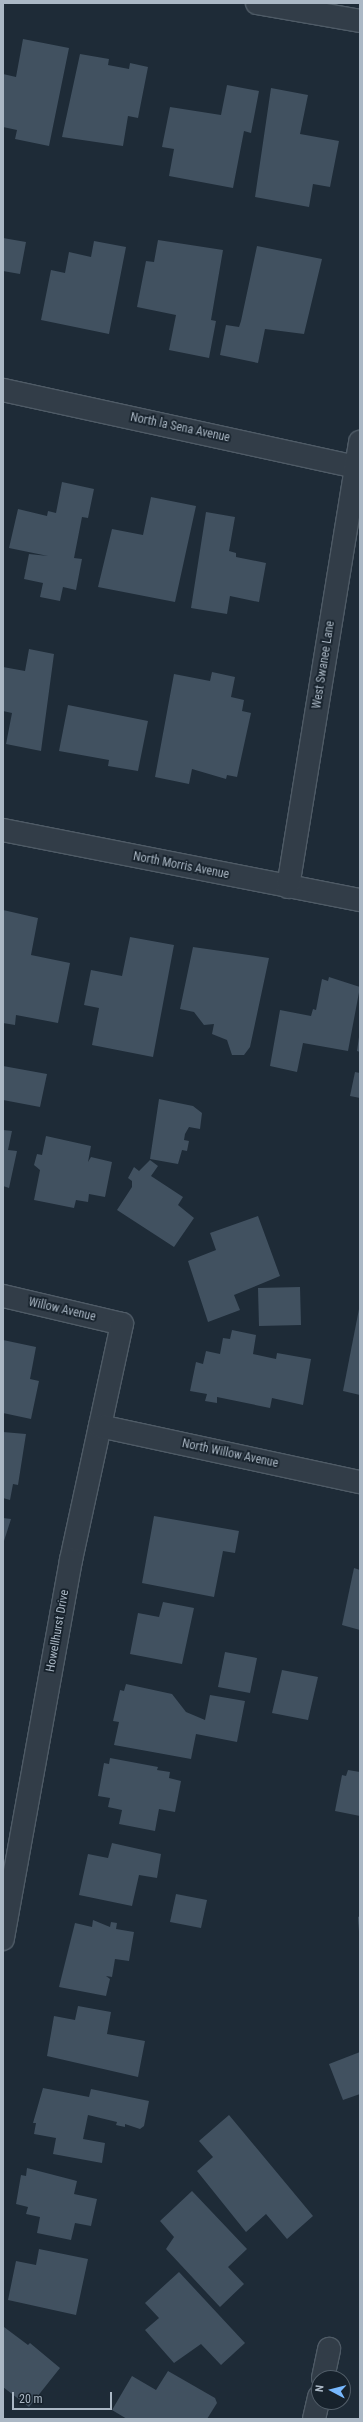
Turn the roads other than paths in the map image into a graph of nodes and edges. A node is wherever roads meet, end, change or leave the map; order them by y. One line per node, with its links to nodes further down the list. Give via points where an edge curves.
1 (257, 3): 2 (street)
2 (360, 21)
3 (3, 390): 5 (street, North la Sena Avenue)
4 (360, 442): 5 (street, West Swanee Lane)
5 (356, 467): 7 (street, West Swanee Lane)
6 (3, 830): 7 (street, North Morris Avenue)
7 (288, 887): 8 (street, North Morris Avenue)
8 (360, 900)
9 (3, 1296): 10 (street, Willow Avenue)
10 (122, 1324): 11 (street, Howellhurst Drive)
11 (100, 1426): 12 (street, North Willow Avenue); 13 (street, Howellhurst Drive, via 71,1560)
12 (360, 1482)
13 (3, 1939)
14 (329, 2349): 15 (street)
15 (325, 2370)

